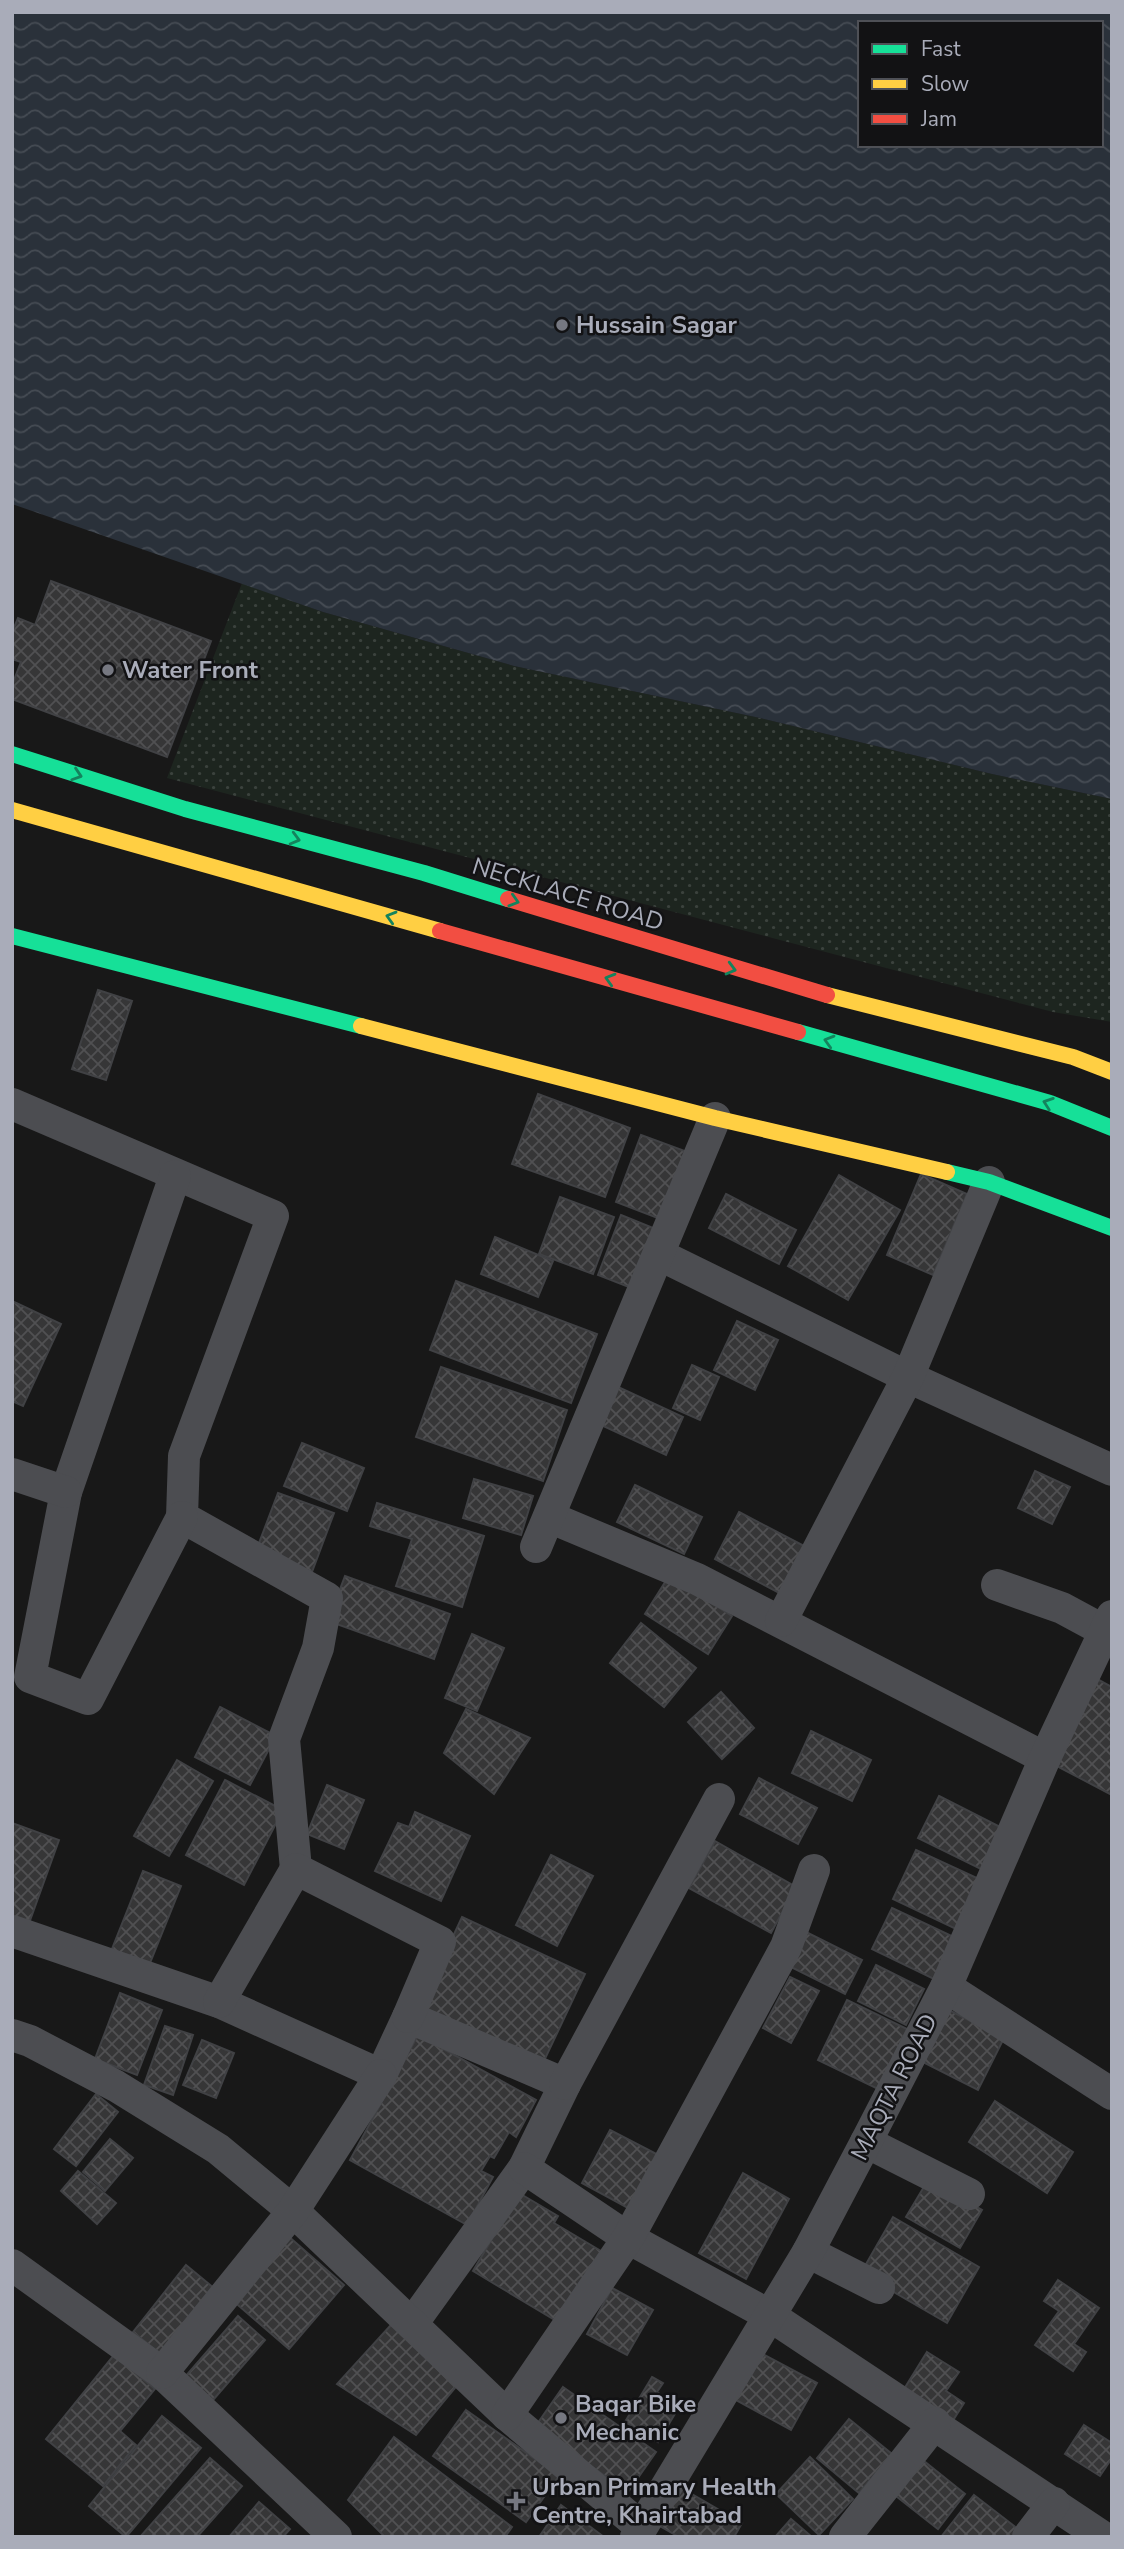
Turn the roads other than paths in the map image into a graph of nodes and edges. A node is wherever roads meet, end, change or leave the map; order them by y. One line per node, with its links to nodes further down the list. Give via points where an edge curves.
1 (12, 754): 4 (main road, NECKLACE ROAD, one-way to 4, via 185,809 424,873 713,964 1073,1057)
2 (12, 810): 7 (main road, one-way to 2, via 1049,1103)
3 (12, 936): 6 (main road)
4 (1112, 1072)
5 (12, 1104): 8 (street)
6 (715, 1118): 9 (main road); 11 (street)
7 (1112, 1128)
8 (175, 1175): 15 (street); 16 (street, via 273,1216 184,1456)
9 (989, 1182): 10 (main road); 12 (street)
10 (1112, 1228)
11 (660, 1255): 12 (street); 17 (street)
12 (908, 1377): 13 (street); 20 (street)
13 (1112, 1471)
14 (12, 1474): 15 (street)
15 (66, 1492): 22 (street)
16 (181, 1517): 22 (street, via 88,1699); 25 (street, via 327,1598 318,1648 284,1739)
17 (549, 1517): 18 (street); 20 (street, via 696,1579)
18 (536, 1547)
19 (997, 1584): 21 (street)
20 (781, 1621): 23 (street)
21 (1110, 1627): 23 (street, MAQTA ROAD)
22 (21, 1672)
23 (1045, 1758): 28 (street, MAQTA ROAD)
24 (719, 1799): 33 (street)
25 (296, 1869): 29 (street); 30 (street, via 440,1942)
26 (814, 1870): 39 (street, via 786,1947)
27 (12, 1931): 29 (street)
28 (946, 1987): 34 (street); 35 (street, MAQTA ROAD)
29 (219, 2002): 32 (street)
30 (408, 2017): 32 (street); 33 (street)
31 (12, 2035): 38 (street, via 116,2086 218,2149)
32 (381, 2075): 38 (street)
33 (565, 2084): 36 (street)
34 (1112, 2094)
35 (866, 2142): 37 (street); 40 (street, MAQTA ROAD)
36 (524, 2168): 39 (street); 44 (street)
37 (969, 2194)
38 (293, 2211): 44 (street); 45 (street)
39 (628, 2238): 43 (street); 46 (street)
40 (808, 2252): 42 (street); 43 (street, MAQTA ROAD)
41 (12, 2265): 45 (street)
42 (879, 2288)
43 (769, 2315): 47 (street); 49 (street, MAQTA ROAD)
44 (412, 2324): 46 (street)
45 (162, 2373): 50 (street)
46 (507, 2415): 49 (street)
47 (935, 2423): 48 (street); 51 (street)
48 (1054, 2503): 52 (street); 53 (street)
49 (638, 2532)
50 (336, 2537)
51 (845, 2537)
52 (1028, 2537)
53 (1103, 2537)

